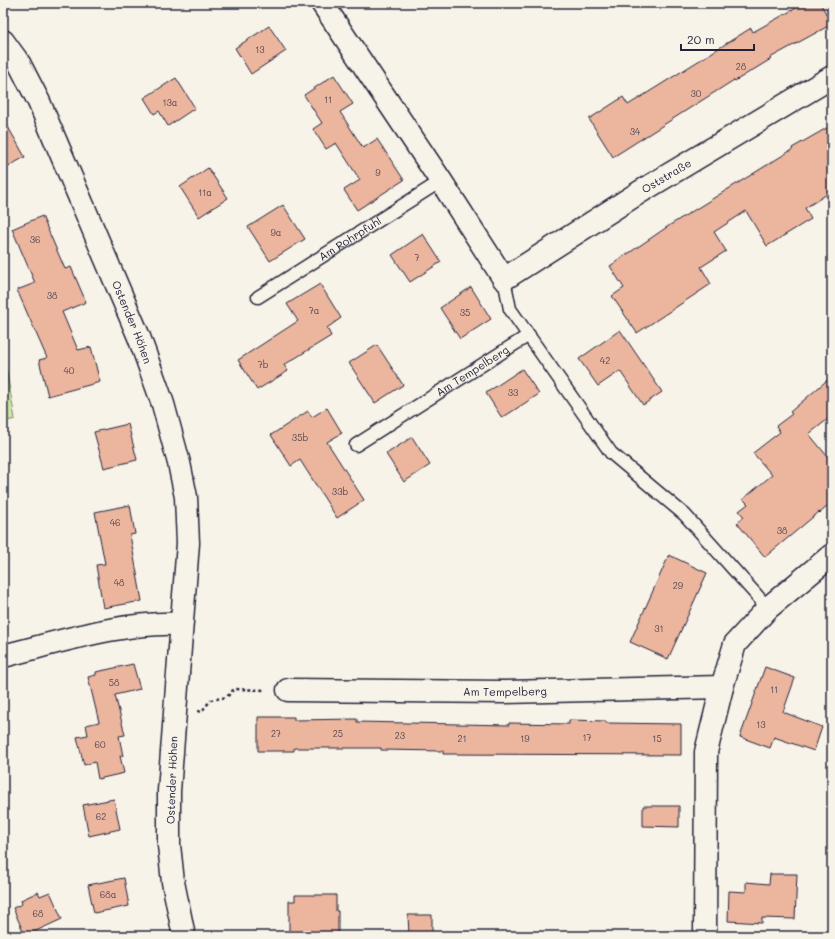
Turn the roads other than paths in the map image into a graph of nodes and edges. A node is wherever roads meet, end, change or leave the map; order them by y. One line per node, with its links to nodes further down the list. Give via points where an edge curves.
1 (322, 3): 4 (street)
2 (3, 41): 11 (street, Ostender Höhen, via 19,64 39,102 139,337 163,404 186,497 188,543)
3 (832, 77): 5 (street, Oststraße, via 640,192)
4 (441, 181): 5 (street); 6 (lane, Am Rohrpfuhl)
5 (504, 279): 7 (lane, via 510,309)
6 (258, 297)
7 (529, 335): 8 (lane, Am Tempelberg); 10 (lane, via 611,454 685,515)
8 (356, 445)
9 (832, 556): 10 (street)
10 (768, 608): 13 (street, via 735,644)
11 (181, 624): 12 (street, via 162,623 113,629); 15 (street, Ostender Höhen, via 169,845)
12 (3, 656)
13 (722, 687): 14 (street, Am Tempelberg, via 505,692); 16 (street, via 706,752)
14 (288, 690)
15 (184, 936)
16 (705, 936)

